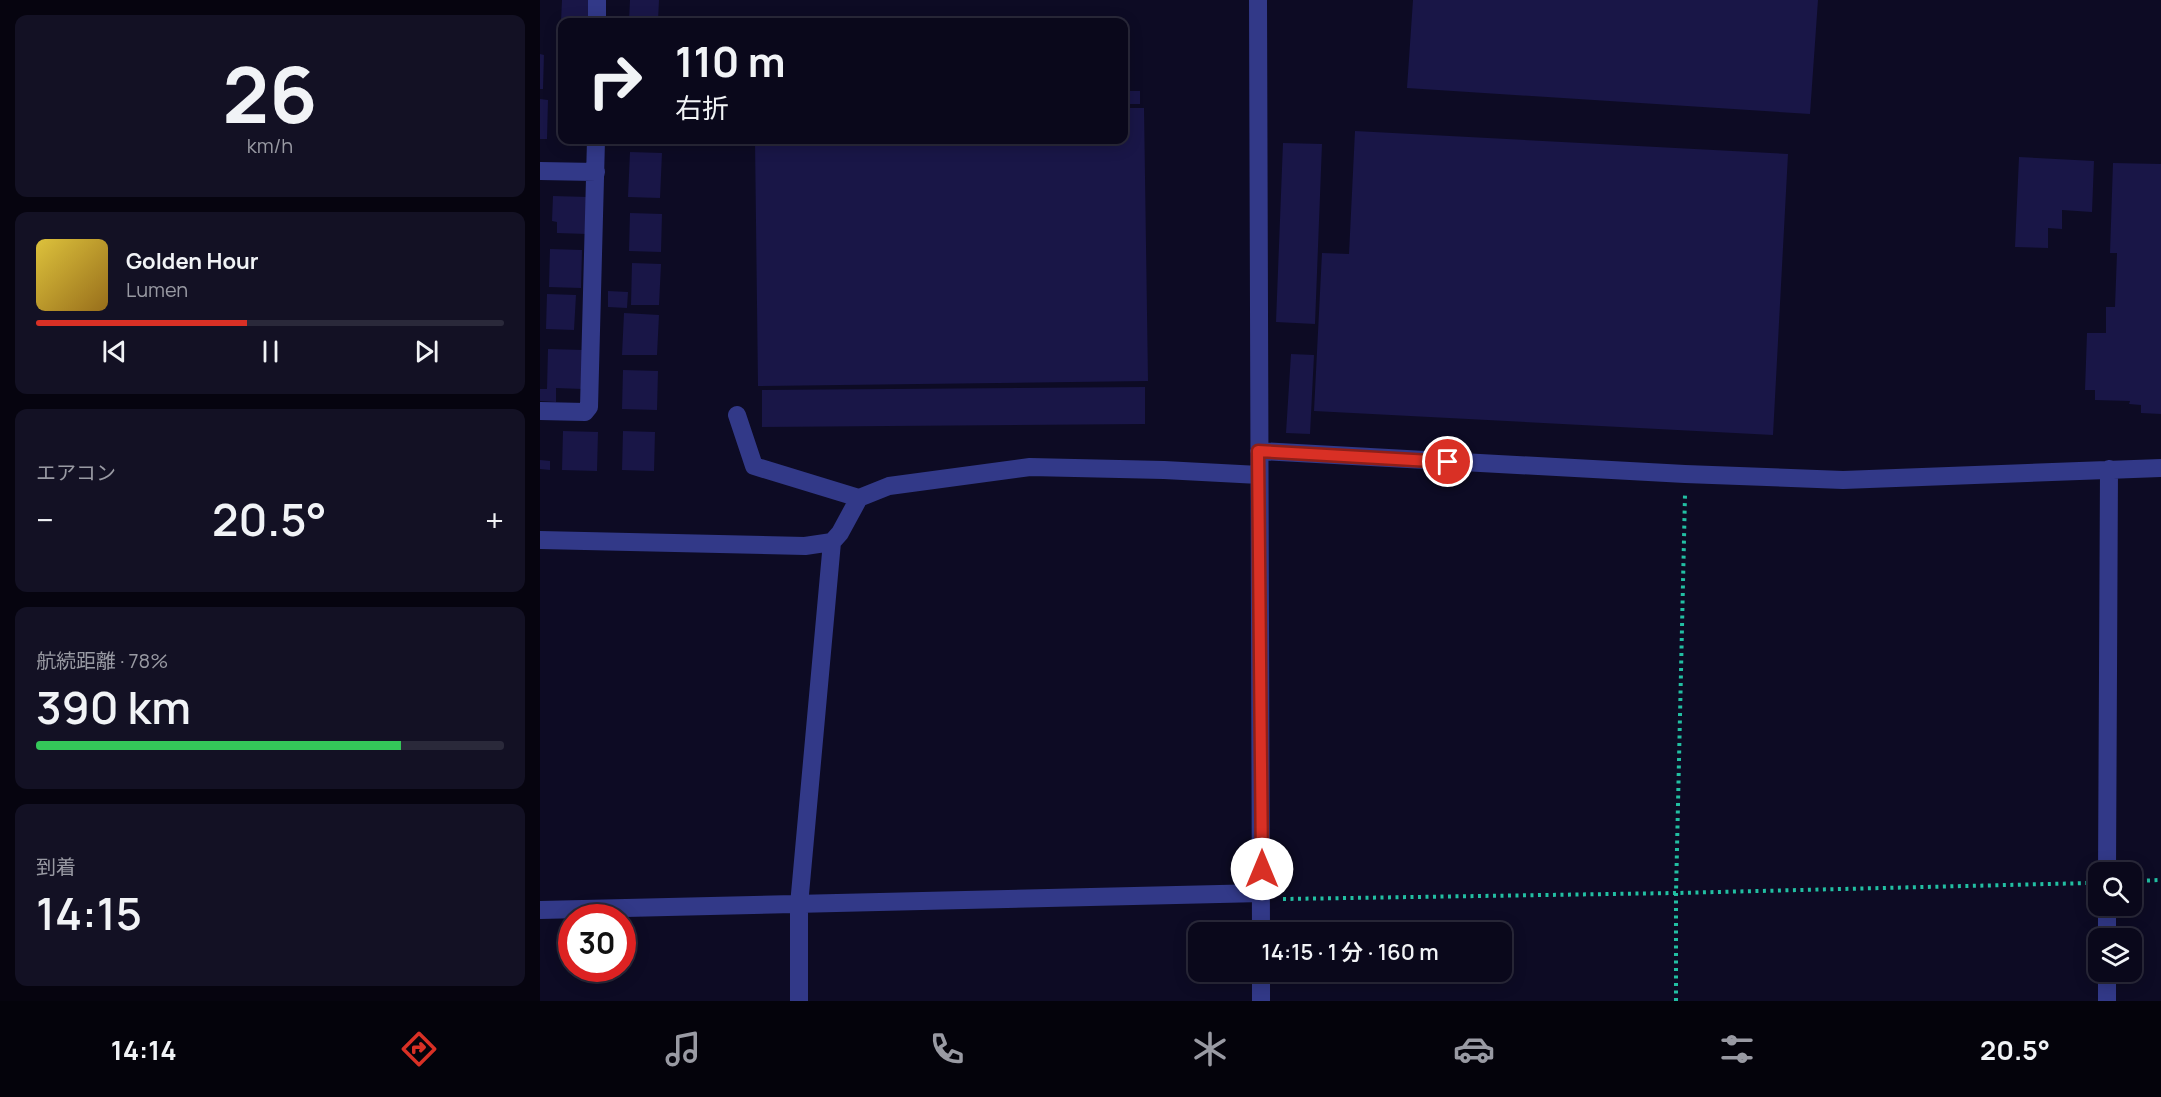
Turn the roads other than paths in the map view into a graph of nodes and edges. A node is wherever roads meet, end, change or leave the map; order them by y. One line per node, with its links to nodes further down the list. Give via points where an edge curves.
1 (597, 0): 3 (street)
2 (1258, 0): 9 (street)
3 (597, 18)
4 (596, 144): 6 (street)
5 (540, 171): 6 (street)
6 (596, 171): 7 (street, via 589,407 585,412)
7 (540, 411)
8 (737, 415): 13 (street, via 754,466)
9 (1258, 451): 11 (street, via 1843,480); 12 (street)
10 (2161, 468): 11 (street)
11 (2109, 469): 18 (street)
12 (1259, 475): 13 (street, via 1030,467 889,486); 19 (street)
13 (860, 498): 15 (street)
14 (540, 540): 16 (street)
15 (832, 542): 16 (street, via 805,546); 20 (street)
16 (626, 543): 17 (street, via 618,552 608,555)
17 (540, 553)
18 (2107, 862)
19 (1262, 896): 20 (street); 22 (street)
20 (799, 905): 21 (street); 25 (street)
21 (540, 910)
22 (1261, 922)
23 (1261, 982): 26 (street)
24 (2107, 982): 27 (street)
25 (799, 1001)
26 (1261, 1001)
27 (2107, 1001)

